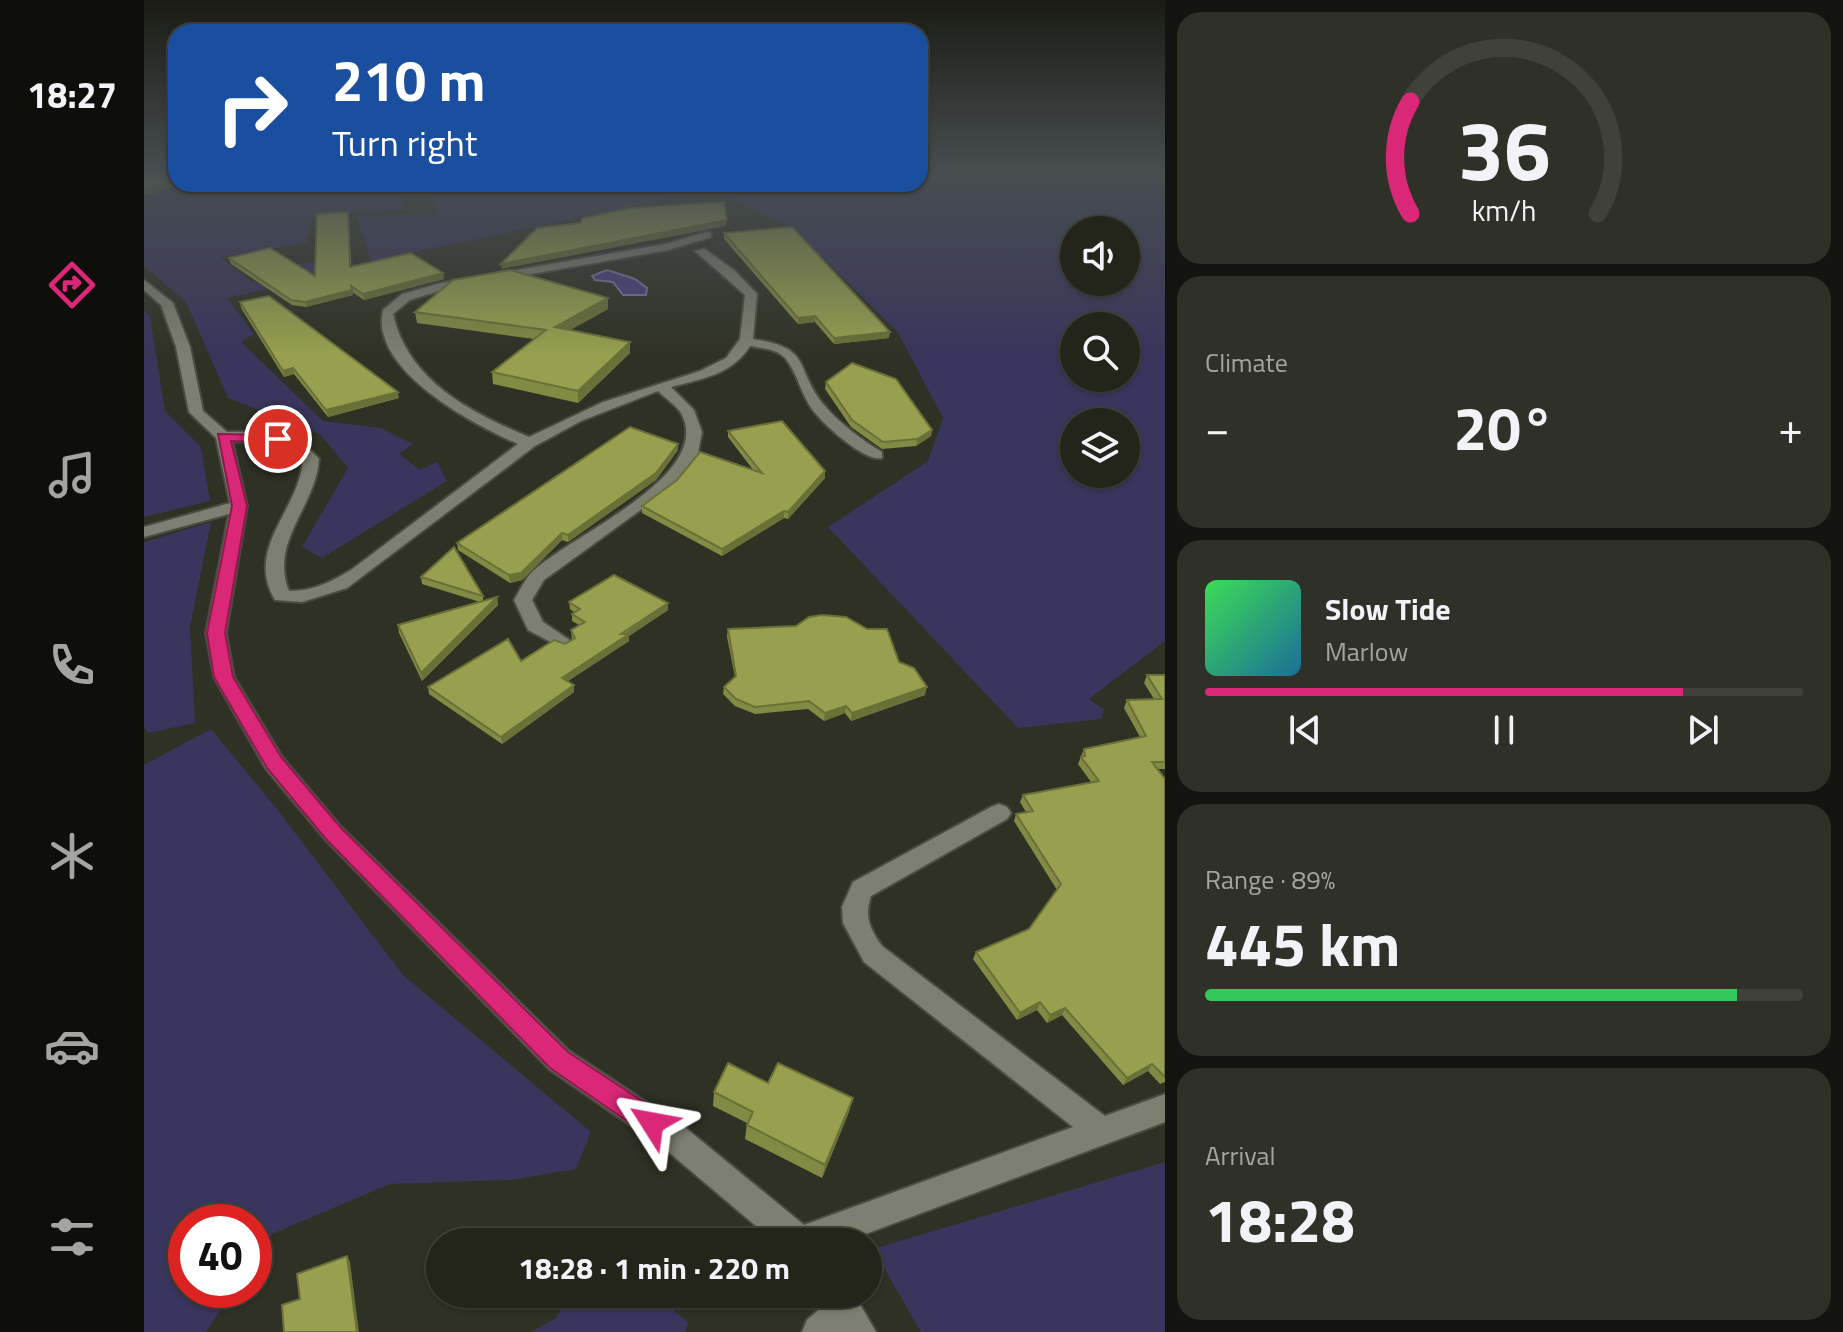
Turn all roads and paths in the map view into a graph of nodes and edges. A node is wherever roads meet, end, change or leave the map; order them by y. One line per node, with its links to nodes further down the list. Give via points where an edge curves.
1 (707, 235): 7 (street, via 668,247 441,287 406,297 387,313 399,355 442,396 479,423)
2 (701, 251): 4 (street, via 751,294)
3 (144, 284): 6 (street, via 167,303 183,347 196,412)
4 (747, 342): 5 (street, via 732,361); 8 (street, via 790,354 818,407)
5 (661, 386): 7 (street, via 592,410); 11 (street, via 687,410 694,432 689,458 669,482 537,577 523,600 535,626)
6 (223, 437): 7 (street, via 278,439 297,444 311,459 308,484 280,532 274,562 282,596 301,599 357,575); 9 (street)
7 (529, 443)
8 (877, 455)
9 (239, 506): 10 (street); 15 (street, via 216,633 224,677 274,763 333,833 559,1060 676,1139)
10 (144, 532)
11 (564, 643)
12 (999, 813): 14 (street, via 862,889 853,904 855,930 873,954)
13 (1165, 1108): 14 (street)
14 (1102, 1132): 16 (street)
15 (784, 1228)
16 (839, 1228)
17 (846, 1312): 18 (street)
18 (819, 1332)

